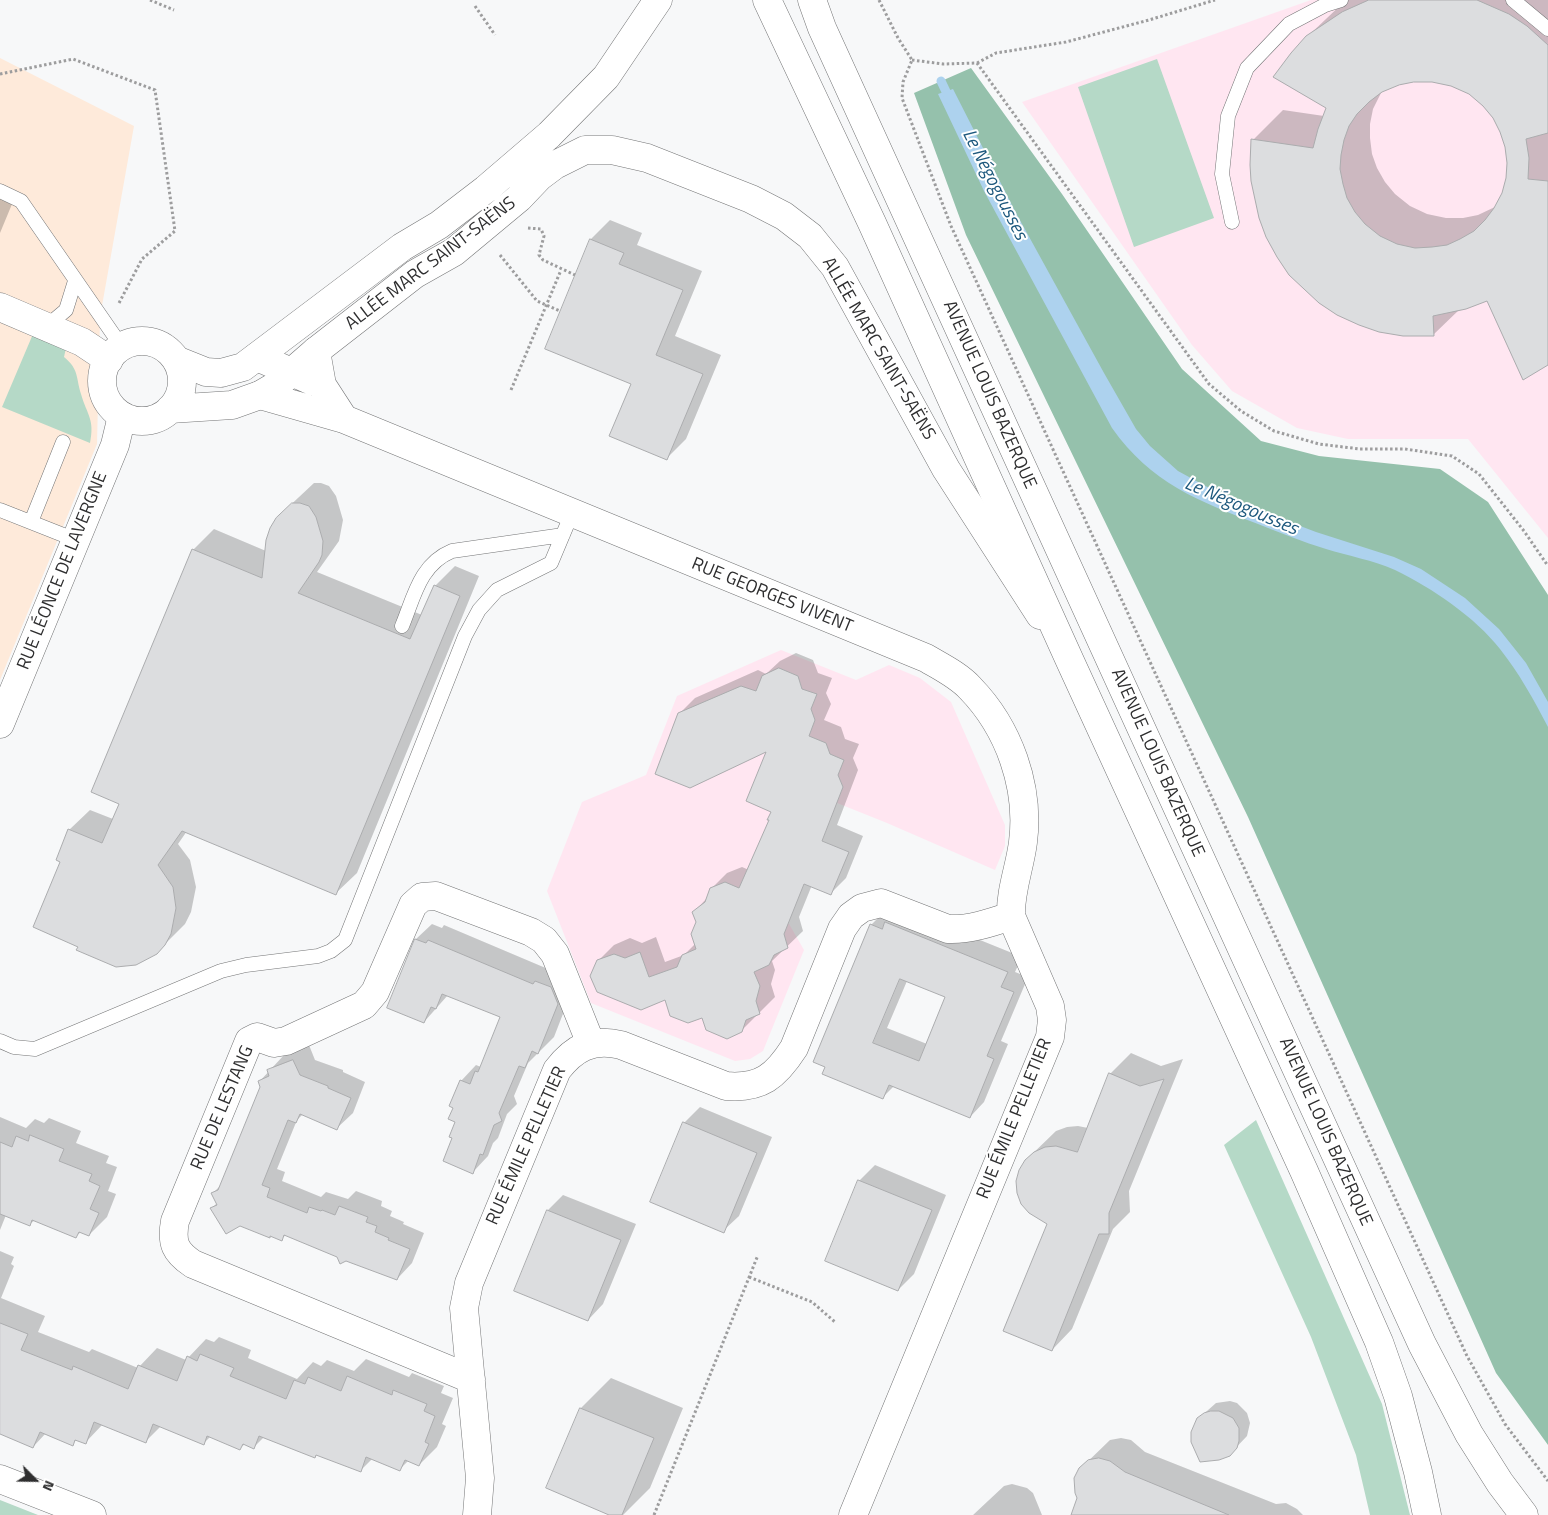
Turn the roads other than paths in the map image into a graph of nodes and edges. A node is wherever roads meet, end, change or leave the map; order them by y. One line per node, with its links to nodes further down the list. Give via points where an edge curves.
1 (658, 0): 14 (street, ALLÉE MARC SAINT-SAËNS, via 606,77 549,135 439,225 402,247)
2 (767, 0): 28 (street, AVENUE LOUIS BAZERQUE)
3 (812, 0): 39 (street, AVENUE LOUIS BAZERQUE, via 1422,1344 1469,1434)
4 (1341, 0): 8 (lane, via 1289,24 1247,68 1228,116 1222,174)
5 (1513, 0): 6 (lane)
6 (1548, 29)
7 (0, 192): 9 (lane, via 21,201)
8 (1232, 222)
9 (75, 280): 11 (lane, via 66,310); 13 (lane, via 104,321)
10 (0, 307): 11 (street)
11 (46, 326): 13 (street)
12 (316, 351): 16 (street, ALLÉE MARC SAINT-SAËNS); 17 (street); 28 (street, ALLÉE MARC SAINT-SAËNS, via 415,274 454,252 519,198 539,177 584,150 612,150 648,158 751,199 784,216 810,236 835,266 946,469)
13 (115, 354): 15 (street, via 130,344 148,342 164,348); 20 (street, via 103,375 104,391)
14 (256, 357): 15 (street, ALLÉE MARC SAINT-SAËNS, via 243,367 221,373 206,372); 16 (street)
15 (176, 360): 19 (street, via 182,386)
16 (292, 372): 17 (street); 18 (street, ALLÉE MARC SAINT-SAËNS)
17 (322, 385): 21 (street)
18 (260, 395): 19 (street, ALLÉE MARC SAINT-SAËNS, via 232,405); 21 (street, RUE GEORGES VIVENT)
19 (170, 409): 20 (street, via 148,421)
20 (122, 416): 26 (street, RUE LÉONCE DE LAVERGNE, via 115,445)
21 (344, 420): 25 (street, RUE GEORGES VIVENT)
22 (63, 442): 24 (lane)
23 (0, 510): 24 (lane)
24 (31, 522): 26 (lane)
25 (567, 524): 27 (lane, via 440,556 422,577); 30 (street, RUE GEORGES VIVENT, via 926,658 970,688 999,728 1020,778 1025,816 1010,902); 31 (lane, via 551,563 497,590 479,610 465,636 345,940 332,951 318,956 221,971 35,1049)
26 (76, 540): 29 (street, RUE LÉONCE DE LAVERGNE)
27 (402, 626)
28 (1070, 661): 38 (street, AVENUE LOUIS BAZERQUE, via 1300,1162 1378,1342 1398,1396)
29 (0, 724)
30 (1011, 916): 32 (street, RUE ÉMILE PELLETIER, via 982,925 948,929 881,903 862,908 842,929 794,1048 771,1077 755,1084 726,1086 620,1045 607,1042); 37 (street, RUE ÉMILE PELLETIER, via 1050,1006 1050,1037)
31 (0, 1042)
32 (591, 1044): 33 (street, RUE ÉMILE PELLETIER, via 577,1049 557,1070 468,1283 464,1308); 33 (street, RUE DE LESTANG, via 554,954 544,940 531,932 436,896 422,896 413,905 375,992 364,1005 286,1041 274,1043 258,1037 249,1041 175,1221 172,1234 175,1246 193,1264)
33 (471, 1379): 36 (street, RUE ÉMILE PELLETIER, via 480,1478)
34 (0, 1478): 35 (street)
35 (92, 1515)
36 (477, 1515)
37 (853, 1515)
38 (1427, 1515)
39 (1524, 1515)

